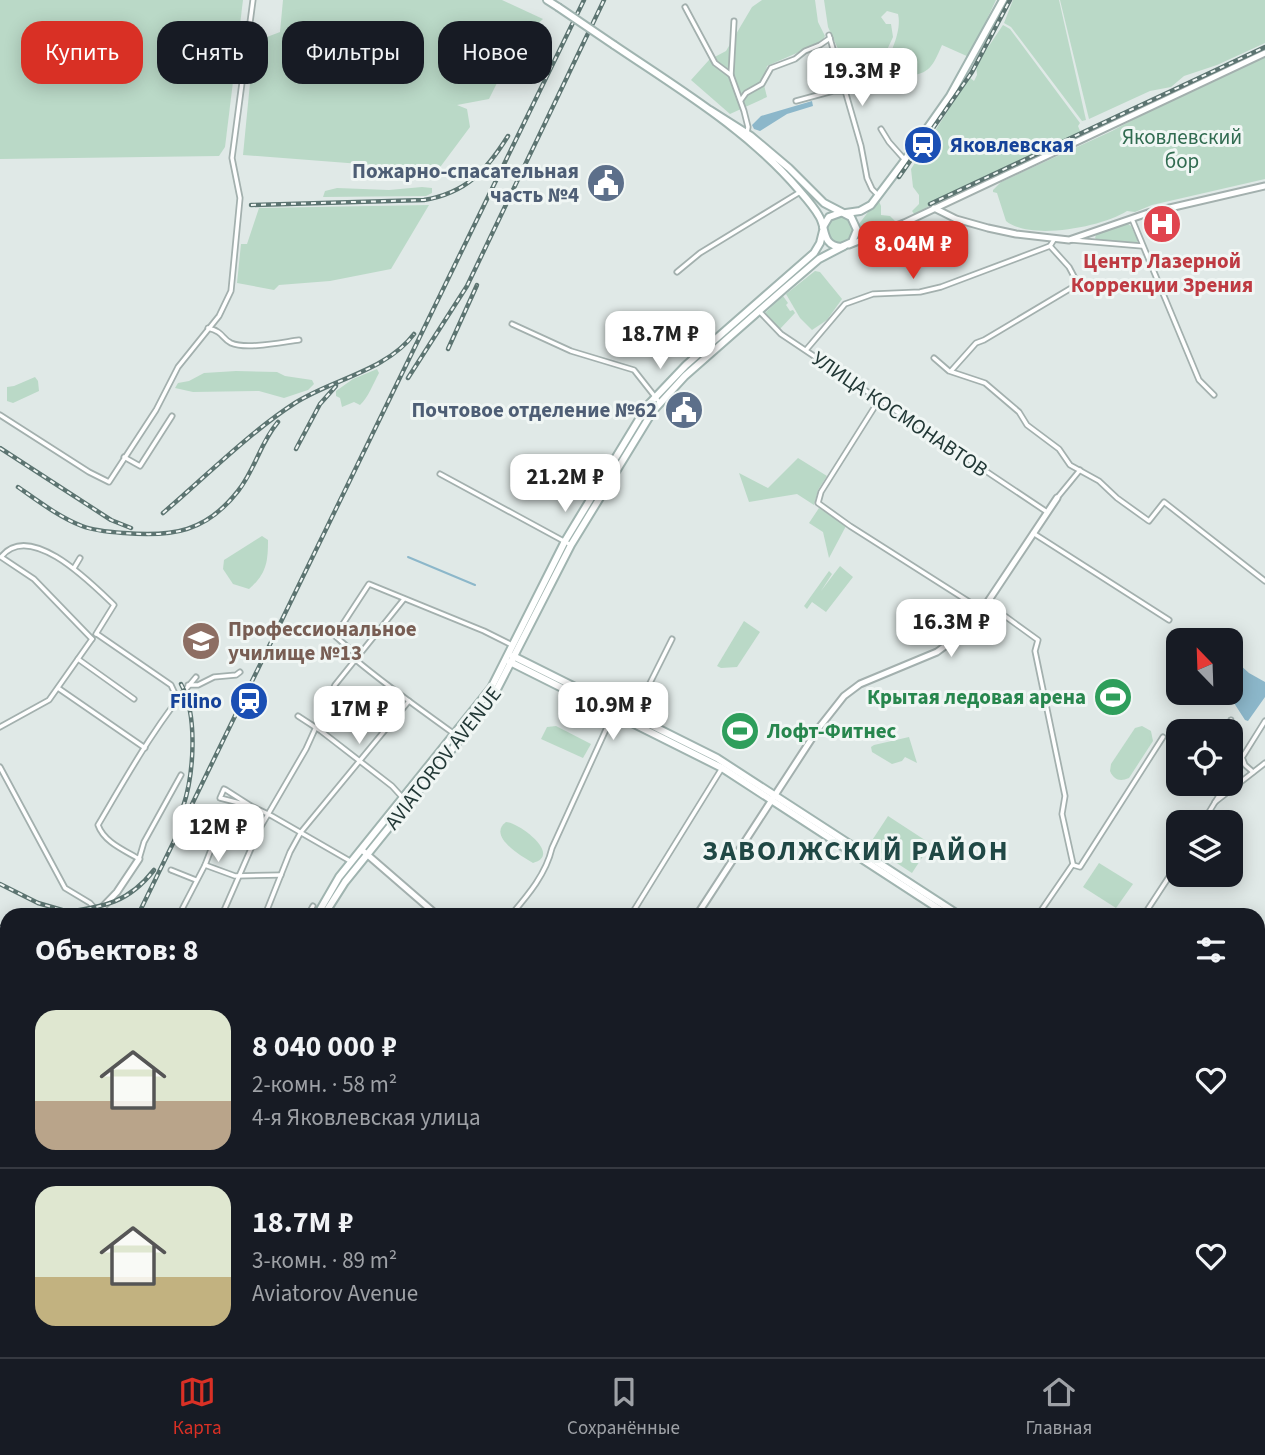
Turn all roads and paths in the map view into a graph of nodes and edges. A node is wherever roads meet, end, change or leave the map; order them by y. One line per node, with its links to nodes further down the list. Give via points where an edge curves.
1 (253, 0): 35 (street, via 232,158 240,198 231,291)
2 (547, 0): 13 (main road, bridge)
3 (1003, 0): 16 (main road, via 969,65)
4 (685, 7): 7 (street, via 715,63)
5 (734, 21): 7 (street)
6 (1265, 53): 21 (street)
7 (731, 75): 11 (street)
8 (899, 78): 9 (street, via 885,69 874,69)
9 (842, 82): 10 (street); 11 (street, via 829,37 771,68 762,84)
10 (844, 91): 12 (street); 19 (street, via 867,178)
11 (741, 100): 15 (street)
12 (796, 101)
13 (710, 110): 15 (main road); 18 (main road)
14 (881, 129): 16 (street)
15 (747, 133): 22 (main road, via 824,203)
16 (905, 160): 19 (main road)
17 (1265, 186): 23 (street)
18 (800, 192): 25 (main road, via 818,213); 32 (street)
19 (879, 195): 20 (main road)
20 (873, 202): 22 (main road, via 863,210); 24 (main road)
21 (934, 208): 26 (street); 27 (street, via 988,228)
22 (843, 213): 24 (main road); 25 (main road, via 830,217)
23 (1132, 219): 28 (street); 31 (street)
24 (857, 227): 26 (street, via 865,237); 29 (main road, via 855,238)
25 (823, 230): 29 (main road, via 830,243); 41 (main road, AVIATOROV AVENUE, via 814,253)
26 (873, 237): 29 (street)
27 (1055, 238): 28 (street); 30 (street)
28 (1069, 240): 31 (street)
29 (845, 246): 33 (main road, AVIATOROV AVENUE, via 819,260)
30 (1050, 246): 37 (street, via 941,287 873,294 845,303); 39 (street, via 1078,284 976,343)
31 (1142, 246): 40 (street, via 1199,380)
32 (677, 272)
33 (759, 311): 37 (street, УЛИЦА КОСМОНАВТОВ, via 775,330); 43 (main road, AVIATOROV AVENUE)
34 (512, 324): 41 (street, via 571,351 634,370)
35 (208, 328): 36 (street, via 220,331 230,343 245,345); 46 (street, via 178,367)
36 (299, 340)
37 (805, 351): 42 (street, УЛИЦА КОСМОНАВТОВ)
38 (934, 358): 39 (street)
39 (951, 372): 47 (street, via 985,383)
40 (1214, 395)
41 (654, 397): 43 (street); 52 (main road, AVIATOROV AVENUE)
42 (879, 400): 50 (street, УЛИЦА КОСМОНАВТОВ); 59 (street, via 818,503)
43 (660, 403): 52 (main road, AVIATOROV AVENUE)
44 (0, 415): 46 (street, via 109,482)
45 (172, 416): 46 (street, via 140,466)
46 (124, 457)
47 (1080, 470): 49 (street); 56 (street, via 1149,521 1164,502)
48 (439, 474): 52 (street)
49 (1057, 498): 50 (street)
50 (1047, 512): 51 (street)
51 (1033, 534): 58 (street); 60 (street)
52 (568, 543): 64 (main road, AVIATOROV AVENUE); 66 (main road, AVIATOROV AVENUE)
53 (1, 557): 55 (street, via 21,545); 62 (street, via 34,579)
54 (80, 558): 55 (street)
55 (74, 568): 61 (street, via 114,605)
56 (1265, 581)
57 (404, 599): 64 (street); 65 (street); 65 (street, via 369,584 335,636)
58 (987, 603): 59 (street); 104 (street, via 1038,640 1035,651 1065,796 1062,814)
59 (982, 610): 93 (street, via 947,646 871,678 848,693 822,723)
60 (1169, 620)
61 (96, 634): 62 (street); 72 (street, via 171,685)
62 (92, 639): 67 (street)
63 (672, 639): 77 (street)
64 (512, 645): 66 (main road, AVIATOROV AVENUE)
65 (357, 658): 74 (street); 80 (street, via 335,685)
66 (510, 658): 75 (main road); 77 (main road); 81 (main road, AVIATOROV AVENUE); 100 (main road, AVIATOROV AVENUE, via 490,702)
67 (78, 659): 71 (street); 73 (street)
68 (240, 671): 70 (street)
69 (196, 677): 70 (street)
70 (188, 685): 72 (street)
71 (58, 688): 79 (street, via 43,705); 83 (street)
72 (177, 698): 83 (street)
73 (134, 699)
74 (409, 701): 81 (street); 86 (street)
75 (614, 712): 89 (main road); 119 (street, via 550,860)
76 (298, 716): 80 (street)
77 (634, 716): 93 (main road, via 717,758)
78 (1265, 721): 84 (street)
79 (0, 727)
80 (316, 727): 86 (street); 98 (street)
81 (455, 734): 94 (main road, AVIATOROV AVENUE)
82 (1163, 737): 104 (street, via 1080,867)
83 (145, 748): 101 (street, via 98,825 106,838)
84 (1243, 755)
85 (1243, 760): 90 (street)
86 (359, 762): 94 (street); 99 (street)
87 (1265, 763): 90 (street)
88 (0, 767): 111 (street, via 65,888)
89 (722, 768): 93 (main road); 120 (street)
90 (1254, 772): 95 (street)
91 (181, 775): 101 (street)
92 (1219, 796): 95 (street)
93 (774, 797): 121 (street); 122 (main road); 123 (main road)
94 (404, 798): 100 (main road, AVIATOROV AVENUE)
95 (1215, 802): 97 (street)
96 (251, 806): 96 (street, via 224,789 220,798 236,804); 98 (street); 103 (street, via 219,829)
97 (1210, 810)
98 (268, 814): 99 (street); 107 (street)
99 (301, 832): 102 (street); 106 (street)
100 (364, 852): 102 (main road, AVIATOROV AVENUE); 108 (main road, AVIATOROV AVENUE); 118 (street)
101 (139, 859): 112 (street)
102 (352, 862): 108 (main road, AVIATOROV AVENUE)
103 (205, 865): 107 (street); 109 (street)
104 (1073, 865): 124 (street)
105 (171, 870): 109 (street)
106 (281, 875): 107 (street); 115 (street)
107 (239, 876): 114 (street)
108 (342, 879): 116 (main road, AVIATOROV AVENUE); 117 (main road, AVIATOROV AVENUE)
109 (195, 880): 113 (street)
110 (1166, 881): 125 (street)
111 (93, 908)
112 (102, 908)
113 (182, 908)
114 (225, 908)
115 (268, 908)
116 (322, 908)
117 (328, 908)
118 (429, 908)
119 (517, 908)
120 (635, 908)
121 (702, 908)
122 (938, 908)
123 (948, 908)
124 (1043, 908)
125 (1149, 908)

